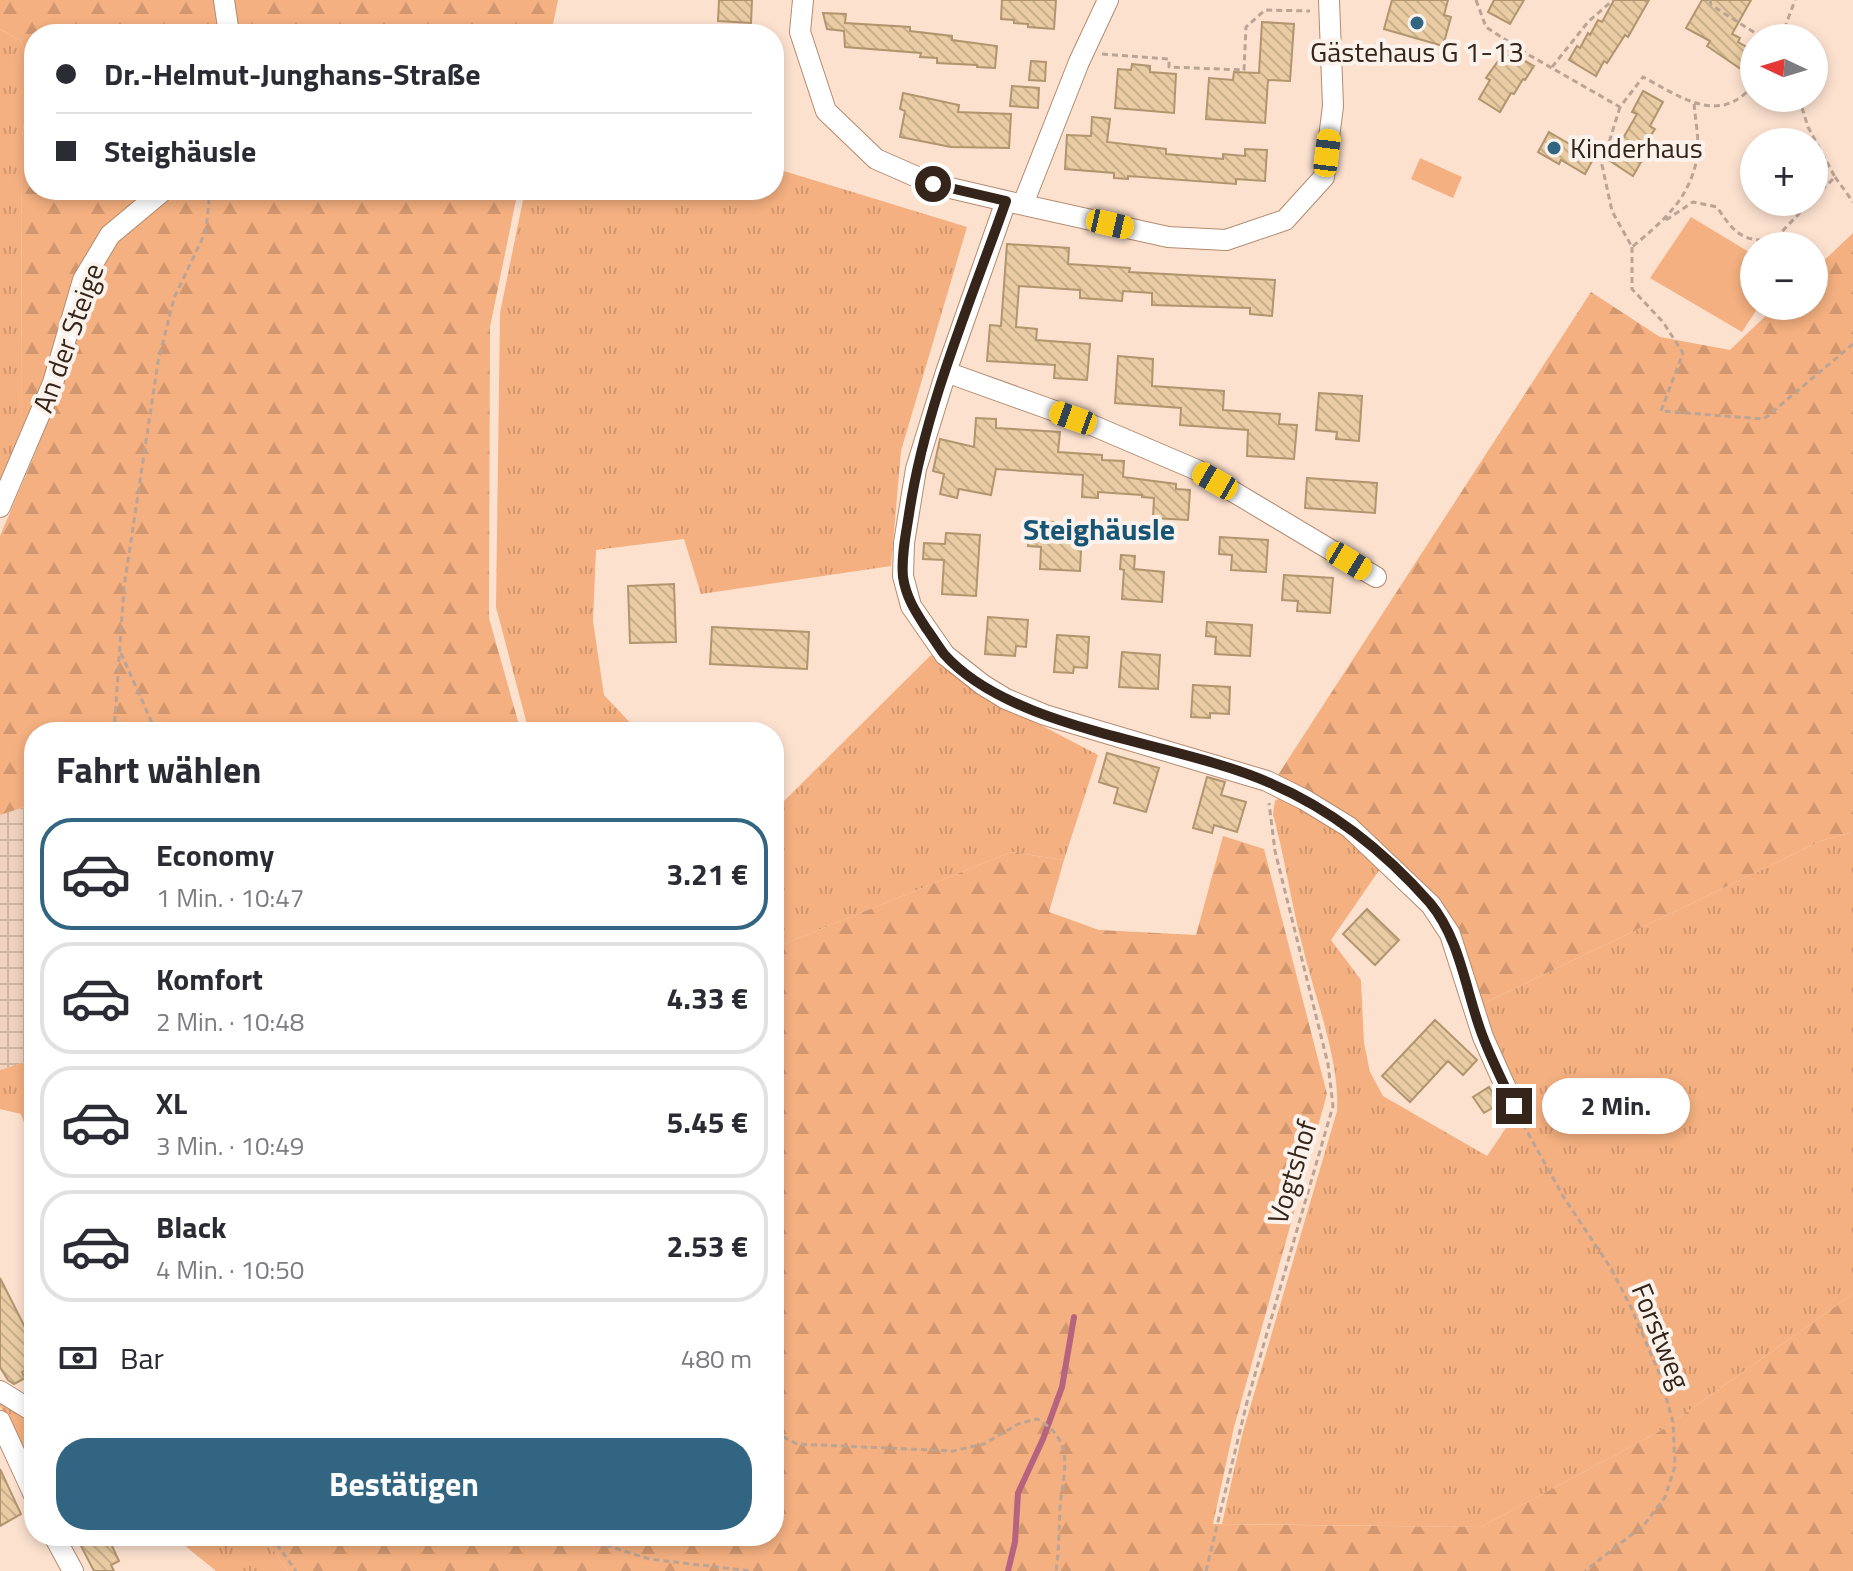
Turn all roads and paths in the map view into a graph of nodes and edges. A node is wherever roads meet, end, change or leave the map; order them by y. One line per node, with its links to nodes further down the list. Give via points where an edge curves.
1 (224, 0): 9 (street)
2 (803, 0): 23 (street, via 800,32 826,111 876,159 933,184)
3 (1108, 0): 12 (street)
4 (1476, 0): 13 (path, via 1486,27)
5 (1613, 0): 13 (path)
6 (1710, 0): 10 (path)
7 (1795, 0): 11 (path)
8 (1329, 6): 12 (path, via 1265,10 1246,27 1244,70 1169,67 1169,59); 23 (street, via 1333,106 1324,177 1285,220 1226,240 1168,237)
9 (228, 24)
10 (1741, 24)
11 (1786, 24)
12 (1083, 53): 23 (street)
13 (1552, 67): 16 (path)
14 (1740, 99): 15 (path, via 1717,108)
15 (1694, 102): 16 (path, via 1643,77); 25 (path, via 1697,157 1685,196)
16 (1620, 107): 26 (path, via 1602,165 1612,211)
17 (1803, 112): 18 (path)
18 (1835, 177): 19 (path); 22 (path)
19 (1828, 184)
20 (152, 200): 29 (street, An der Steige, via 110,235 83,280 53,383)
21 (209, 200): 31 (path, via 206,231 174,298 158,362)
22 (1853, 202)
23 (1015, 203): 28 (street)
24 (1797, 216): 25 (path, via 1774,240 1752,241 1731,228 1717,207 1693,202)
25 (1660, 224): 26 (path)
26 (1632, 247): 27 (path, via 1632,289 1683,353 1661,411 1764,419)
27 (1853, 344)
28 (946, 372): 30 (street, via 1080,420 1197,470); 34 (street, via 916,469 903,576 911,606 945,655 1006,699 1045,715)
29 (0, 507)
30 (1376, 577)
31 (119, 650): 32 (path); 33 (path)
32 (115, 722)
33 (151, 722)
34 (1267, 781): 35 (street, via 1349,827 1431,905 1450,934 1483,1037); 48 (path, Vogtshof, via 1275,851 1328,1064 1333,1106 1247,1402)
35 (1514, 1106): 49 (path, Forstweg, via 1630,1305 1673,1422 1675,1466 1665,1497 1644,1525)
36 (0, 1391): 37 (street)
37 (24, 1406)
38 (0, 1421): 40 (street)
39 (784, 1437): 47 (path, via 797,1444 953,1451 984,1444 1037,1419 1060,1438 1067,1463)
40 (24, 1473)
41 (59, 1546): 44 (street)
42 (278, 1546): 45 (path)
43 (608, 1546): 46 (path, via 649,1559)
44 (73, 1571)
45 (296, 1571)
46 (751, 1571)
47 (1056, 1571)
48 (1206, 1571)
49 (1585, 1571)

